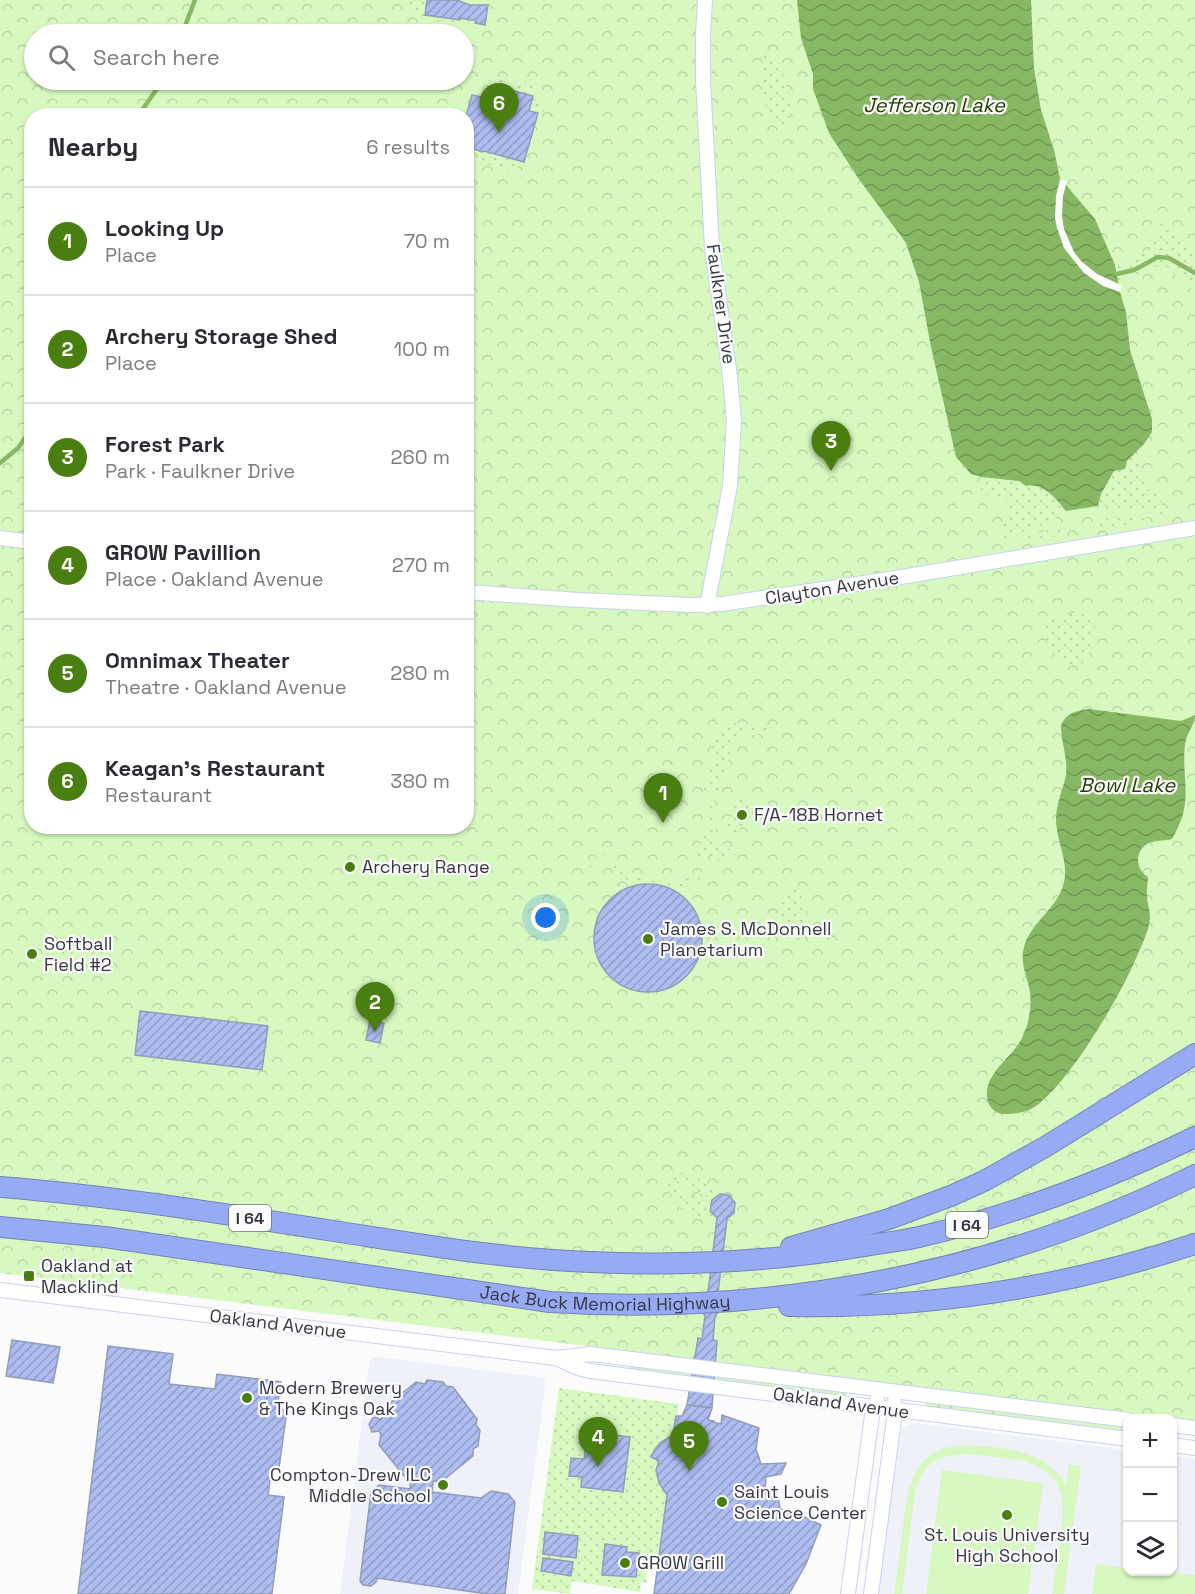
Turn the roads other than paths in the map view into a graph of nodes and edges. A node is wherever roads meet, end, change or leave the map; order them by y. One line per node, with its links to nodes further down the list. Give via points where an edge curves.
1 (705, 0): 6 (street, Faulkner Drive, via 703,80 712,248 734,421 730,486)
2 (1195, 528): 6 (street, Clayton Avenue)
3 (0, 538): 4 (street)
4 (24, 541)
5 (474, 593): 6 (street, Clayton Avenue)
6 (707, 606)
7 (1195, 1054): 13 (highway, via 1009,1168 953,1195 842,1233)
8 (1195, 1137): 13 (highway, Jack Buck Memorial Highway / I 64, via 1061,1195 965,1225 916,1238 830,1252)
9 (1195, 1175): 15 (highway, Jack Buck Memorial Highway / I 64, via 1085,1224 990,1256 844,1288)
10 (0, 1187): 13 (highway, Jack Buck Memorial Highway / I 64, via 105,1197 552,1260)
11 (0, 1227): 15 (highway, Jack Buck Memorial Highway / I 64, via 105,1237 550,1302 648,1306)
12 (1195, 1244): 15 (highway, via 1110,1270 991,1292 833,1307)
13 (726, 1263)
14 (0, 1290): 16 (street, Oakland Avenue)
15 (726, 1302)
16 (556, 1358): 17 (street, Oakland Avenue, via 591,1354); 18 (street, Oakland Avenue, via 590,1371)
17 (887, 1391): 18 (street); 19 (street); 20 (street, Oakland Avenue)
18 (873, 1408): 19 (street, Oakland Avenue); 26 (street)
19 (895, 1411): 23 (street, Oakland Avenue); 27 (street)
20 (1123, 1419)
21 (1177, 1426): 22 (street)
22 (1195, 1428)
23 (1123, 1438)
24 (1177, 1446): 25 (street)
25 (1195, 1448)
26 (848, 1594)
27 (871, 1594)

